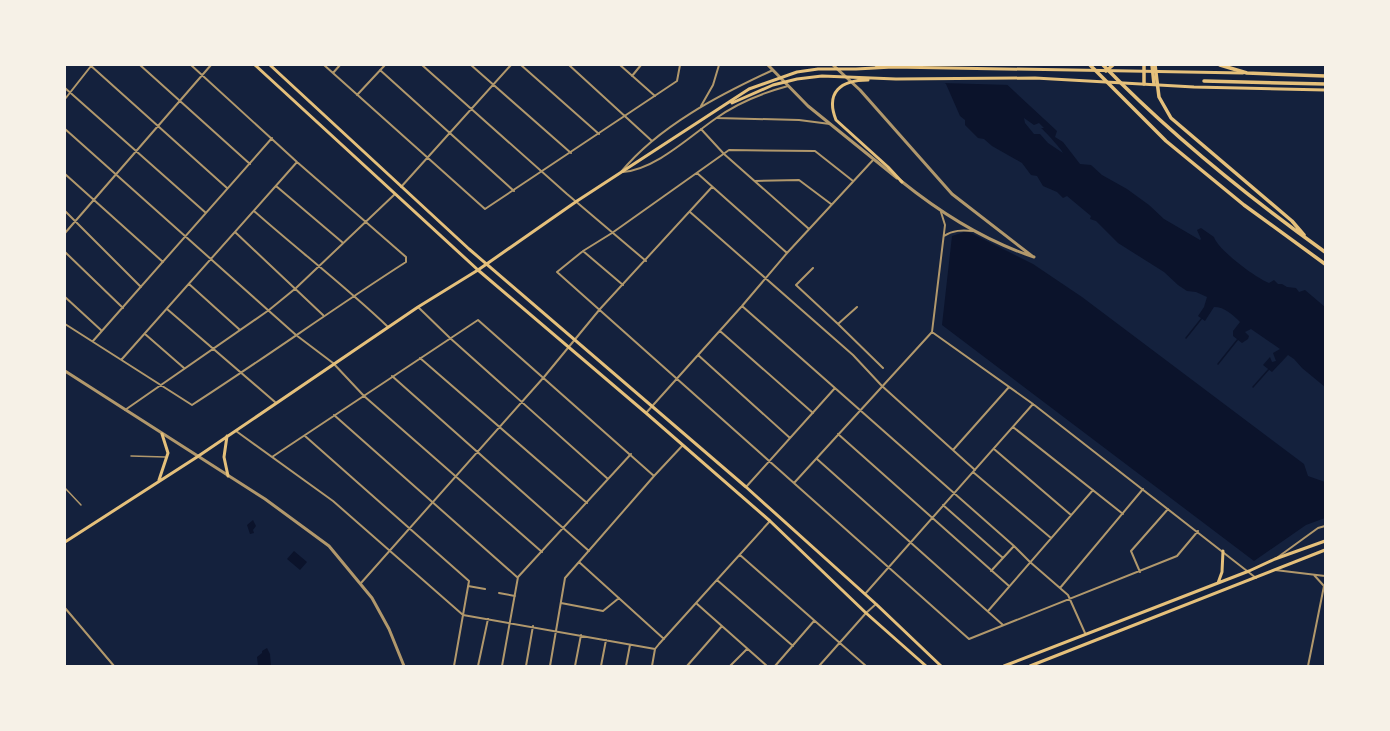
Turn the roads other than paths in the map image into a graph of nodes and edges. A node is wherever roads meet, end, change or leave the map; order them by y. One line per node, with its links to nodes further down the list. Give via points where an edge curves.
1 (91, 65): 48 (street); 59 (street)
2 (140, 65): 52 (street)
3 (191, 65): 36 (street)
4 (211, 65): 36 (street)
5 (255, 65): 86 (main road)
6 (270, 65): 82 (main road)
7 (324, 65): 35 (street)
8 (340, 65): 35 (street)
9 (385, 65): 29 (street)
10 (422, 65): 55 (street)
11 (471, 65): 44 (street)
12 (511, 65): 44 (street)
13 (521, 65): 63 (street)
14 (569, 65): 56 (street)
15 (620, 65): 37 (street)
16 (641, 65): 37 (street)
17 (680, 65): 50 (street, via 677,82)
18 (719, 65): 54 (street, via 713,85)
19 (768, 65): 30 (street)
20 (833, 65): 98 (street, via 860,90 952,194 1034,257 1012,250)
21 (876, 65): 28 (main road)
22 (1090, 65): 114 (main road, via 1166,141 1244,204)
23 (1103, 65): 104 (main road, via 1170,129 1229,179)
24 (1113, 65): 31 (main road)
25 (1144, 65): 32 (main road)
26 (1154, 65): 33 (main road); 104 (main road, via 1159,97 1171,118 1292,221)
27 (1220, 65): 34 (main road)
28 (893, 67): 31 (main road); 53 (main road, via 797,72 749,89)
29 (380, 70): 49 (street); 62 (street)
30 (773, 70): 45 (street); 54 (street, via 726,92)
31 (1105, 71): 32 (main road)
32 (1144, 72): 33 (main road); 41 (main road)
33 (1153, 72): 34 (main road); 42 (main road)
34 (1247, 72): 38 (main road)
35 (333, 73): 49 (street)
36 (202, 74): 52 (street); 64 (street)
37 (632, 76): 50 (street)
38 (1325, 76)
39 (896, 79): 41 (main road, via 1035,78); 53 (main road, via 822,76 797,79 773,85); 80 (main road, via 853,82 840,87 832,99 832,110 836,120)
40 (1204, 81): 43 (main road)
41 (1144, 84): 42 (main road)
42 (1154, 84): 47 (main road)
43 (1325, 84)
44 (493, 85): 55 (street); 67 (street)
45 (788, 86): 57 (street, via 745,101); 58 (street)
46 (65, 88): 48 (street)
47 (1325, 90)
48 (71, 92): 51 (street); 66 (street)
49 (357, 95): 69 (street)
50 (655, 96): 56 (street)
51 (65, 100)
52 (179, 100): 59 (street); 72 (street)
53 (725, 106): 74 (main road)
54 (700, 108): 65 (street)
55 (472, 109): 62 (street); 73 (street)
56 (626, 116): 63 (street); 65 (street)
57 (716, 118): 58 (street, via 799,120); 61 (street)
58 (830, 124): 70 (street)
59 (157, 125): 66 (street); 84 (street)
60 (65, 129): 77 (street)
61 (701, 129): 68 (street); 74 (street, via 637,171)
62 (449, 134): 69 (street); 85 (street)
63 (598, 134): 67 (street)
64 (272, 138): 71 (street); 72 (street)
65 (652, 141): 74 (street, via 637,152)
66 (136, 149): 77 (street); 94 (street)
67 (571, 153): 73 (street)
68 (724, 154): 75 (street); 78 (street); 79 (street, via 728,150 815,151)
69 (427, 159): 82 (street); 85 (street, via 485,209)
70 (874, 159): 79 (street); 80 (street)
71 (297, 162): 81 (street); 96 (street)
72 (250, 164): 84 (street)
73 (542, 171): 85 (street); 88 (street)
74 (620, 172): 88 (main road)
75 (697, 173): 83 (street); 101 (street)
76 (65, 174): 87 (street)
77 (116, 174): 87 (street); 103 (street)
78 (755, 181): 89 (street, via 799,180); 97 (street)
79 (852, 181): 89 (street)
80 (902, 182): 93 (street)
81 (276, 186): 91 (street); 105 (street)
82 (401, 187): 113 (main road)
83 (712, 187): 92 (street); 109 (street)
84 (228, 188): 94 (street)
85 (514, 191)
86 (395, 194): 96 (street); 117 (main road)
87 (93, 199): 95 (street); 112 (street)
88 (577, 201): 101 (street); 113 (main road)
89 (832, 204): 97 (street)
90 (65, 211): 95 (street)
91 (254, 211): 100 (street); 115 (street)
92 (690, 212): 111 (street); 118 (street)
93 (941, 212): 98 (street); 102 (street, via 945,225)
94 (206, 213): 103 (street)
95 (76, 220): 99 (street); 121 (street)
96 (365, 220): 105 (street); 123 (street, via 406,257 406,262)
97 (809, 229): 109 (street)
98 (974, 231): 102 (street, via 959,230)
99 (65, 232)
100 (235, 232): 110 (street); 122 (street)
101 (612, 233): 106 (street); 111 (street)
102 (944, 236): 139 (street)
103 (185, 237): 110 (street); 112 (street)
104 (1309, 240): 108 (main road)
105 (342, 242): 115 (street)
106 (583, 251): 120 (street); 130 (street, via 557,272)
107 (65, 252): 128 (street)
108 (1325, 252)
109 (787, 253): 118 (street)
110 (210, 259): 119 (street); 131 (street)
111 (646, 261): 120 (street)
112 (163, 262): 121 (street)
113 (485, 264): 117 (main road); 143 (main road)
114 (1325, 264)
115 (317, 266): 122 (street); 123 (street)
116 (813, 268): 134 (street, via 796,285)
117 (478, 270): 126 (main road); 145 (main road)
118 (766, 279): 125 (street); 160 (street, via 853,355)
119 (189, 284): 129 (street); 136 (street)
120 (624, 285): 130 (street)
121 (141, 287): 128 (street)
122 (296, 288): 131 (street); 132 (street)
123 (354, 295): 132 (street); 135 (street)
124 (65, 297): 137 (street)
125 (742, 306): 138 (street); 162 (street)
126 (418, 307): 135 (main road); 142 (street)
127 (857, 307): 134 (street)
128 (123, 308): 137 (street)
129 (167, 309): 140 (street); 146 (street)
130 (600, 309): 143 (street); 158 (street)
131 (270, 310): 136 (street); 141 (street)
132 (324, 315): 141 (street)
133 (65, 324): 144 (street)
134 (838, 324): 151 (street)
135 (388, 327): 150 (main road)
136 (241, 330): 146 (street)
137 (102, 331): 144 (street)
138 (720, 331): 147 (street); 171 (street)
139 (932, 332): 160 (street); 161 (street)
140 (145, 334): 149 (street); 152 (street)
141 (296, 335): 150 (street); 154 (street)
142 (450, 338): 148 (street); 157 (street, via 478,320); 165 (street)
143 (575, 339): 145 (street); 167 (main road)
144 (93, 342): 149 (street)
145 (569, 347): 157 (street); 170 (main road)
146 (213, 350): 152 (street); 154 (street)
147 (698, 355): 158 (street); 180 (street)
148 (420, 358): 155 (street); 173 (street)
149 (122, 359): 159 (street)
150 (333, 363): 163 (street); 164 (main road)
151 (883, 368)
152 (184, 369): 159 (street)
153 (66, 372): 156 (street); 168 (street)
154 (240, 374): 159 (street, via 192,405); 164 (street)
155 (392, 376): 163 (street); 184 (street)
156 (65, 377)
157 (544, 377): 165 (street); 185 (street)
158 (676, 378): 167 (street); 191 (street)
159 (161, 385): 168 (street)
160 (882, 386): 169 (street); 183 (street)
161 (1009, 387): 166 (street); 183 (street)
162 (835, 388): 169 (street); 171 (street)
163 (364, 396): 172 (street); 195 (street)
164 (276, 402): 175 (main road)
165 (521, 402): 173 (street); 197 (street)
166 (1032, 404): 174 (street); 201 (street)
167 (652, 406): 170 (street); 200 (main road)
168 (124, 410): 176 (street)
169 (860, 410): 177 (street); 203 (street)
170 (646, 413): 181 (main road)
171 (813, 413): 180 (street)
172 (334, 415): 178 (street); 204 (street)
173 (499, 427): 184 (street); 205 (street)
174 (1012, 427): 182 (street); 202 (street)
175 (236, 430): 179 (main road); 189 (street)
176 (162, 434): 188 (street); 198 (main road, via 168,453)
177 (838, 434): 190 (street); 211 (street)
178 (305, 435): 189 (street); 214 (street)
179 (227, 436): 188 (main road); 194 (main road, via 224,457)
180 (790, 438): 191 (street)
181 (683, 445): 196 (street); 212 (main road)
182 (994, 449): 193 (street); 210 (street)
183 (953, 450): 193 (street)
184 (478, 451): 195 (street); 215 (street)
185 (631, 454): 196 (street); 197 (street)
186 (131, 456): 187 (street)
187 (164, 456)
188 (197, 457): 194 (street); 198 (main road)
189 (272, 457): 224 (street, via 333,501)
190 (816, 459): 199 (street); 220 (street)
191 (770, 461): 199 (street); 200 (street)
192 (65, 465): 206 (street, via 65,488)
193 (974, 471): 203 (street); 217 (street)
194 (228, 476): 242 (street, via 265,499 329,546)
195 (456, 476): 204 (street); 226 (street)
196 (654, 476): 225 (street)
197 (608, 480): 205 (street)
198 (159, 481): 219 (main road)
199 (794, 483): 232 (street)
200 (746, 487): 250 (main road)
201 (1144, 489): 208 (street); 209 (street)
202 (1093, 490): 209 (street); 210 (street)
203 (955, 493): 207 (street); 221 (street)
204 (433, 502): 214 (street); 239 (street)
205 (587, 503): 215 (street)
206 (81, 505)
207 (943, 505): 211 (street); 228 (street)
208 (1168, 508): 216 (street); 236 (street, via 1131,551)
209 (1123, 514): 247 (street)
210 (1071, 515): 217 (street)
211 (932, 518): 220 (street); 233 (street)
212 (770, 521): 227 (street); 259 (main road)
213 (1325, 526): 229 (street, via 1318,528)
214 (410, 528): 224 (street); 244 (street, via 469,581)
215 (564, 528): 225 (street); 226 (street)
216 (1198, 531): 222 (street); 236 (street, via 1177,556)
217 (1051, 538): 231 (street)
218 (1325, 541): 229 (main road)
219 (65, 542)
220 (910, 543): 232 (street); 258 (street)
221 (1014, 546): 228 (street); 231 (street)
222 (1223, 550): 235 (street); 243 (main road, via 1222,572)
223 (1325, 550): 234 (main road)
224 (389, 551): 242 (street); 260 (street)
225 (589, 551): 230 (street)
226 (542, 552): 239 (street)
227 (740, 555): 241 (street); 262 (street)
228 (1003, 558): 233 (street)
229 (1275, 559): 235 (main road)
230 (579, 562): 252 (street); 254 (street, via 565,578)
231 (1030, 562): 245 (street); 247 (street)
232 (888, 567): 250 (street); 264 (street, via 969,639)
233 (991, 570): 245 (street)
234 (1274, 570): 237 (street); 240 (main road)
235 (1249, 571): 240 (street); 243 (main road)
236 (1140, 572): 253 (street)
237 (1314, 575): 238 (street); 246 (street)
238 (1325, 576)
239 (518, 577): 251 (street)
240 (1256, 578): 297 (main road)
241 (717, 580): 255 (street); 274 (street)
242 (361, 583): 278 (street, via 389,628)
243 (1218, 583): 268 (main road)
244 (468, 586): 248 (street); 260 (street)
245 (1009, 586): 258 (street)
246 (1324, 586): 298 (street)
247 (1060, 588): 253 (street)
248 (485, 589)
249 (499, 593): 251 (street)
250 (865, 594): 256 (main road)
251 (515, 596): 263 (street)
252 (619, 598): 254 (street, via 603,612); 270 (street)
253 (1070, 599): 264 (street); 268 (street)
254 (560, 603): 267 (street)
255 (696, 603): 266 (street); 270 (street)
256 (876, 604): 259 (street); 295 (main road)
257 (65, 608): 277 (street)
258 (988, 612): 264 (street)
259 (866, 613): 272 (street); 294 (main road)
260 (463, 614): 261 (street); 279 (street)
261 (488, 619): 263 (street); 280 (street)
262 (814, 621): 272 (street); 274 (street)
263 (511, 623): 265 (street); 281 (street)
264 (1003, 625)
265 (533, 626): 267 (street); 282 (street)
266 (722, 626): 276 (street); 288 (street)
267 (557, 630): 269 (street); 283 (street)
268 (1085, 633): 296 (main road)
269 (581, 635): 271 (street); 284 (street)
270 (664, 639): 275 (street)
271 (606, 640): 273 (street); 285 (street)
272 (840, 643): 292 (street); 293 (street)
273 (630, 644): 275 (street); 286 (street)
274 (793, 646): 291 (street)
275 (655, 649): 287 (street)
276 (747, 649): 289 (street); 290 (street)
277 (114, 666)
278 (404, 666)
279 (454, 666)
280 (478, 666)
281 (502, 666)
282 (526, 666)
283 (550, 666)
284 (575, 666)
285 (601, 666)
286 (626, 666)
287 (652, 666)
288 (687, 666)
289 (730, 666)
290 (767, 666)
291 (775, 666)
292 (819, 666)
293 (866, 666)
294 (926, 666)
295 (941, 666)
296 (1004, 666)
297 (1030, 666)
298 (1308, 666)

